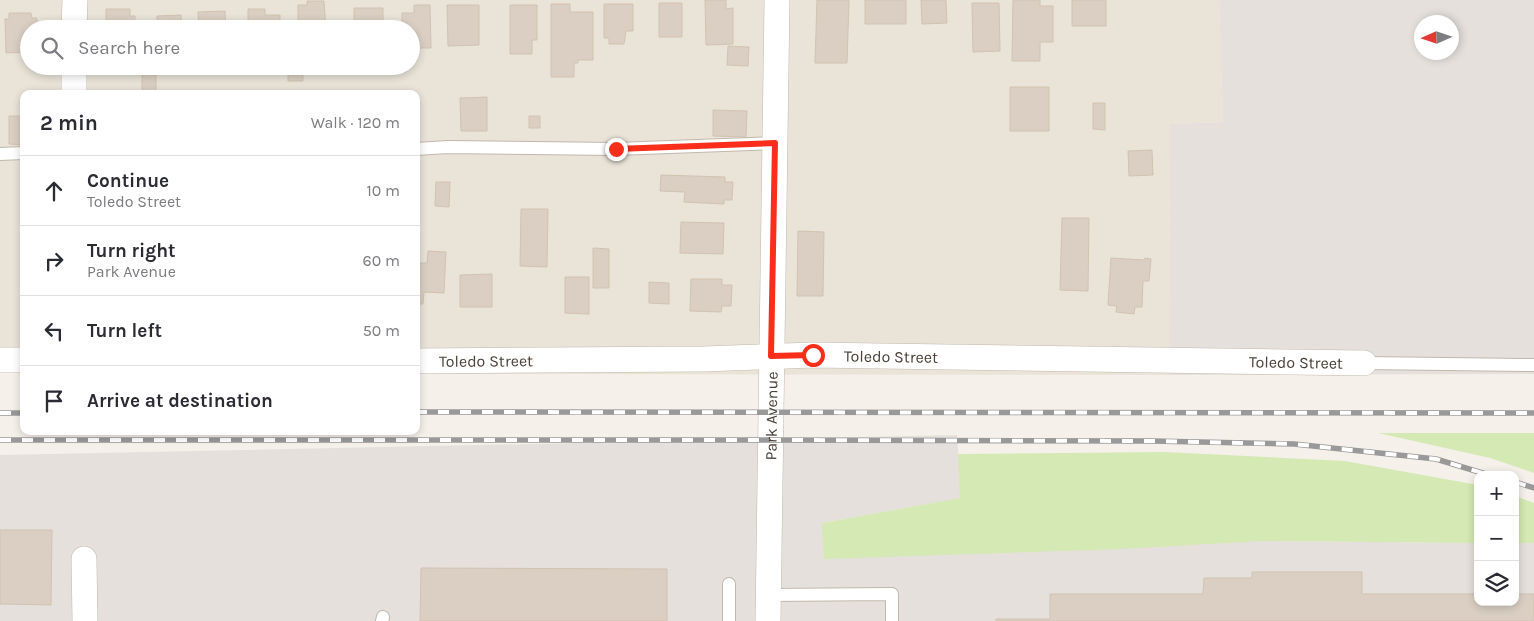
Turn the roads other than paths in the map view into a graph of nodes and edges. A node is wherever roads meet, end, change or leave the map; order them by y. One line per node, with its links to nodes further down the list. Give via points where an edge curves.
1 (75, 0): 3 (street)
2 (777, 0): 6 (street, Park Avenue)
3 (74, 20)
4 (74, 75): 5 (street)
5 (74, 90)
6 (775, 143): 7 (lane, via 616,149); 10 (street, Park Avenue)
7 (420, 149)
8 (20, 153): 9 (lane)
9 (0, 154)
10 (771, 356): 13 (street, Toledo Street); 14 (street, Toledo Street); 18 (street, Park Avenue)
11 (0, 360): 12 (street)
12 (20, 360)
13 (420, 361)
14 (1364, 363): 15 (lane)
15 (1534, 365)
16 (84, 560): 19 (street)
17 (729, 584): 20 (lane)
18 (768, 595): 21 (street, Park Avenue); 22 (lane, via 892,594)
19 (85, 621)
20 (729, 621)
21 (768, 621)
22 (892, 621)

